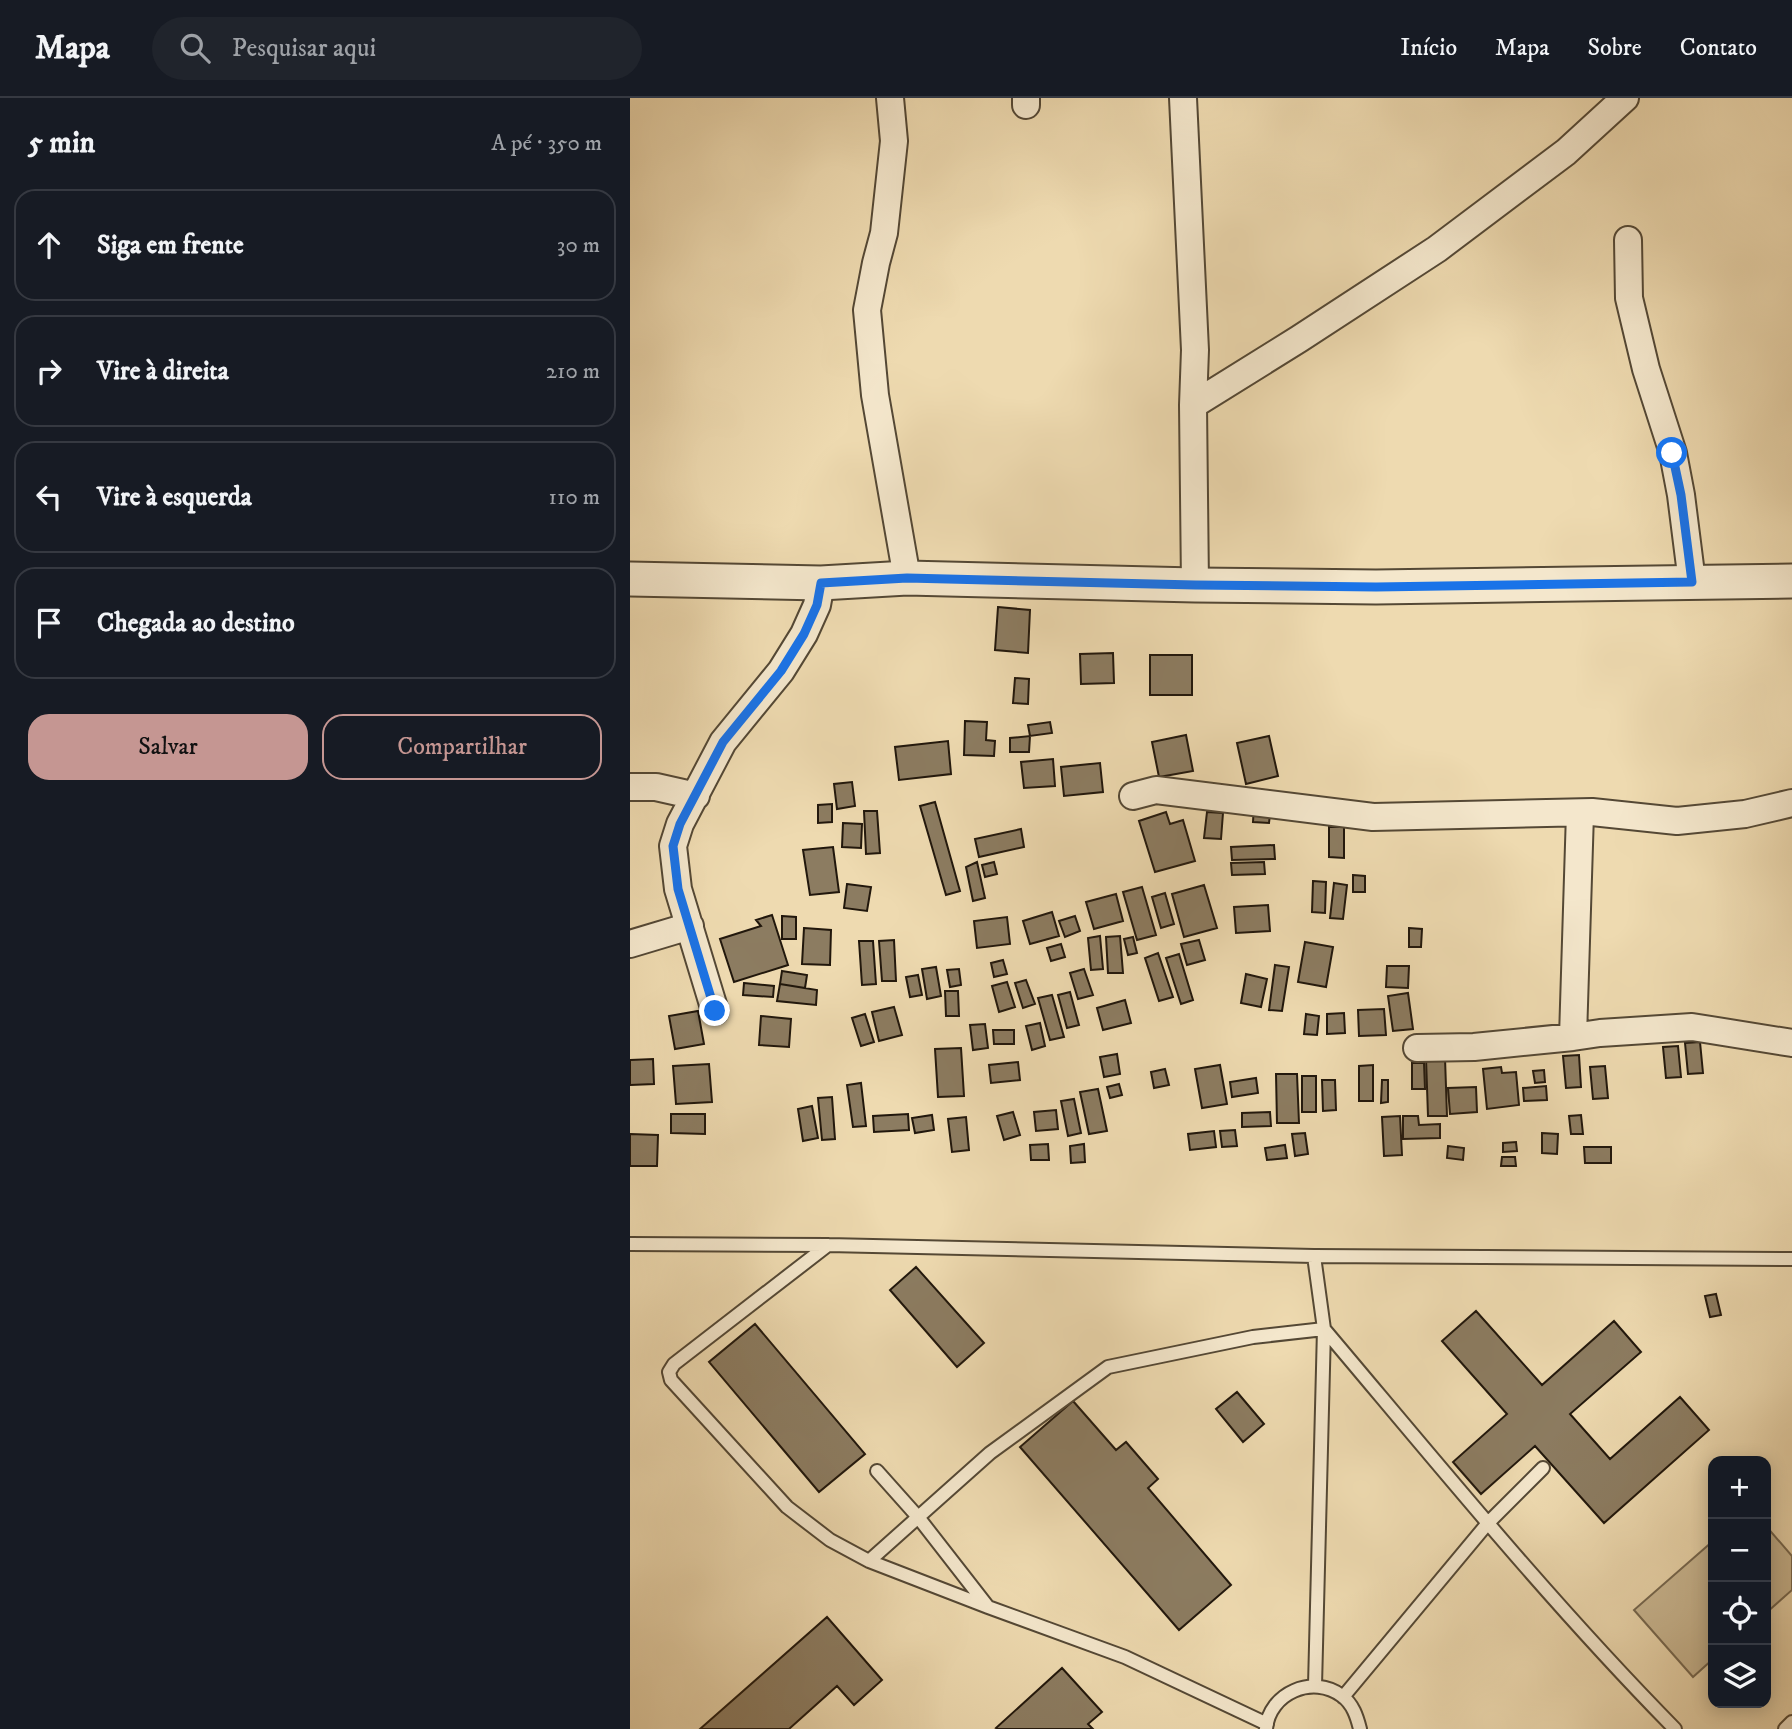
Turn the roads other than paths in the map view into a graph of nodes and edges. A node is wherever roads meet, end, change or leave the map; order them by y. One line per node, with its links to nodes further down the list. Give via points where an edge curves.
1 (890, 98): 6 (street, via 894,141 884,233 867,310 875,395)
2 (1183, 98): 5 (street, via 1195,350)
3 (1625, 98): 5 (street, via 1566,152 1437,249)
4 (1628, 240): 9 (street, via 1629,298 1672,453)
5 (1193, 405): 11 (street)
6 (907, 578): 10 (street); 11 (street)
7 (630, 579): 10 (street)
8 (1792, 581): 9 (street)
9 (1692, 582): 11 (street)
10 (821, 583): 13 (street, via 804,634 781,671 723,742)
11 (1195, 585)
12 (630, 787): 13 (street, via 656,787)
13 (696, 796): 17 (street, via 673,846 678,889)
14 (1133, 796): 16 (street, via 1156,790 1373,817)
15 (1792, 803): 16 (street, via 1745,814 1677,821)
16 (1580, 813): 20 (street)
17 (690, 926): 18 (street); 19 (street)
18 (630, 944)
19 (715, 1011)
20 (1573, 1038): 21 (street, via 1692,1027); 22 (street)
21 (1792, 1043)
22 (1417, 1048)
23 (630, 1244): 24 (lane)
24 (828, 1245): 25 (lane); 32 (lane, via 669,1372 671,1380 787,1507 830,1540)
25 (1314, 1256): 26 (lane); 27 (lane)
26 (1792, 1259)
27 (1324, 1329): 30 (lane, via 1253,1337 1108,1367 990,1453); 31 (lane); 34 (lane)
28 (1543, 1468): 31 (lane)
29 (877, 1471): 30 (lane)
30 (918, 1517): 32 (lane); 33 (lane)
31 (1488, 1523): 35 (lane); 39 (lane)
32 (869, 1561): 33 (lane)
33 (988, 1607): 37 (lane, via 1125,1657)
34 (1315, 1686): 35 (lane); 37 (lane, via 1283,1696)
35 (1343, 1697): 38 (lane, via 1355,1712)
36 (1792, 1722): 40 (lane)
37 (1267, 1727)
38 (1360, 1729)
39 (1675, 1729)
40 (1785, 1729)

